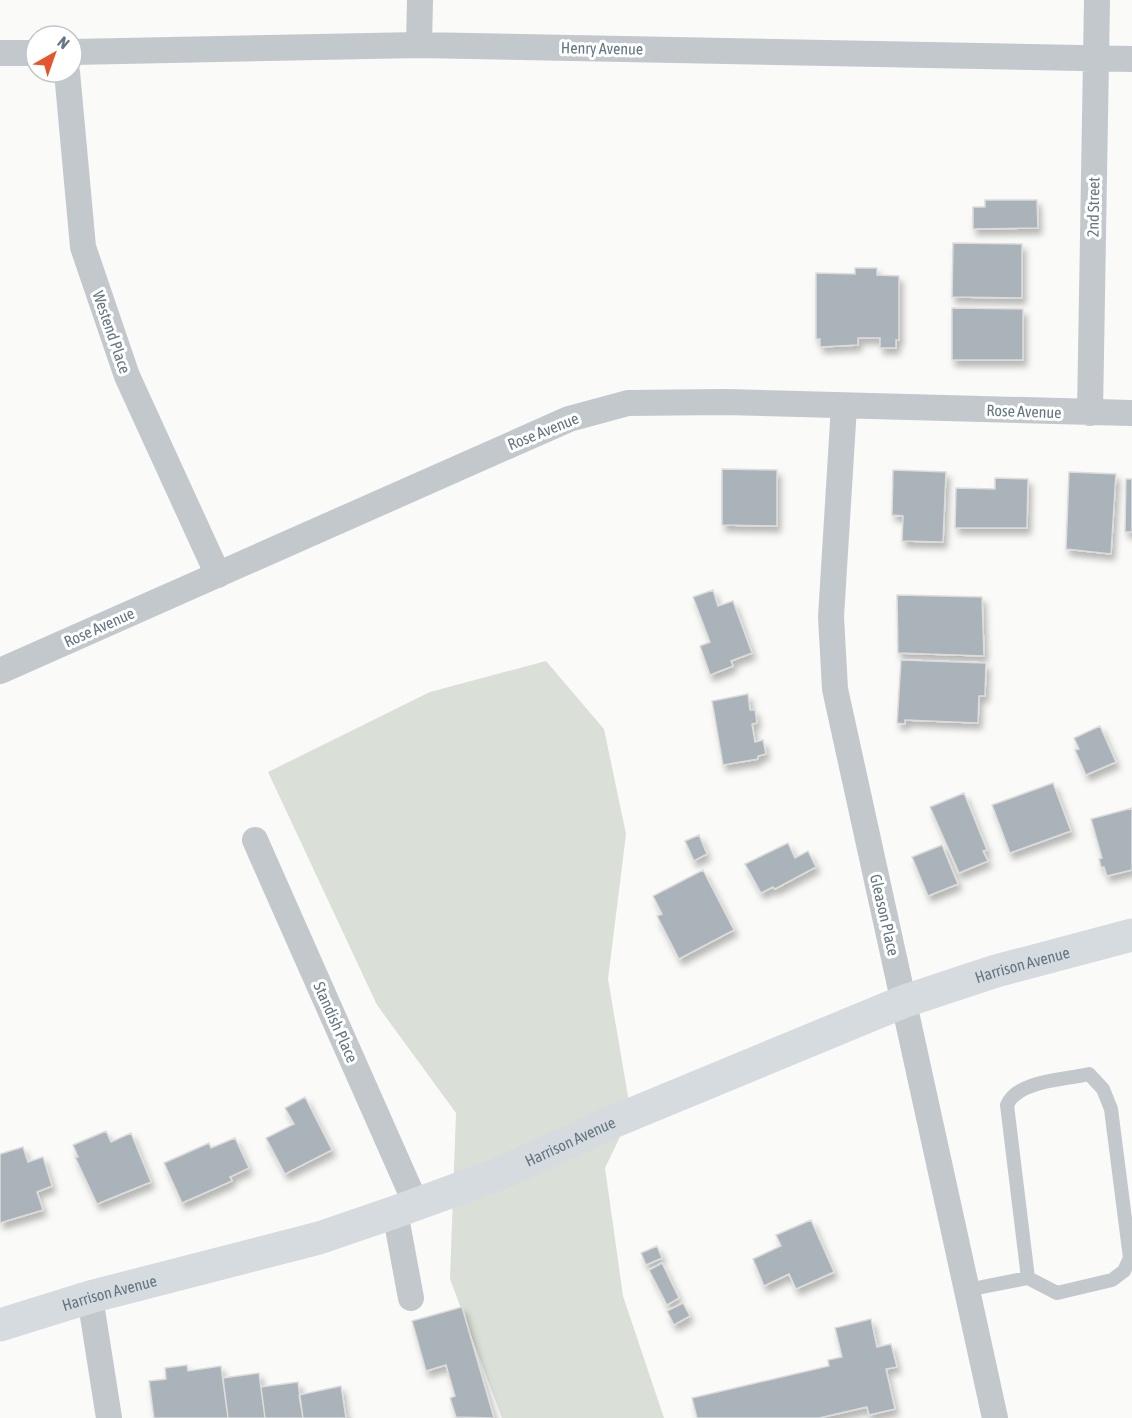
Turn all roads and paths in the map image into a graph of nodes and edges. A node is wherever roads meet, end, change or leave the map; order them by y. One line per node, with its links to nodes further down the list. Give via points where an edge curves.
1 (420, 0): 3 (street)
2 (1096, 0): 7 (street, 2nd Street)
3 (419, 45): 5 (street, Henry Avenue); 7 (street, Henry Avenue)
4 (24, 52): 6 (street)
5 (84, 52)
6 (0, 53)
7 (1096, 59): 8 (street, Henry Avenue); 11 (street, 2nd Street)
8 (1132, 59)
9 (68, 84): 13 (street, Westend Place, via 83,248 127,376)
10 (844, 405): 11 (street, Rose Avenue); 13 (street, Rose Avenue, via 627,404 569,419); 17 (street, Gleason Place, via 831,617 835,689)
11 (1090, 413): 12 (street, Rose Avenue)
12 (1132, 413)
13 (218, 575): 14 (street, Rose Avenue)
14 (0, 671)
15 (255, 840): 18 (street, Standish Place)
16 (1132, 934): 17 (main road, Harrison Avenue, via 996,971)
17 (905, 1001): 18 (main road, Harrison Avenue, via 603,1126 499,1174); 20 (street, Gleason Place)
18 (406, 1208): 21 (main road, Harrison Avenue, via 319,1238); 22 (street, Standish Place)
19 (1028, 1278): 19 (lane, via 1057,1293 1112,1280 1124,1271 1130,1258 1111,1109 1104,1089 1089,1074 1021,1088 1007,1105); 20 (lane)
20 (967, 1290): 25 (street, Gleason Place)
21 (90, 1297): 23 (main road, Harrison Avenue); 24 (street)
22 (411, 1298)
23 (0, 1325)
24 (109, 1418)
25 (995, 1418)

